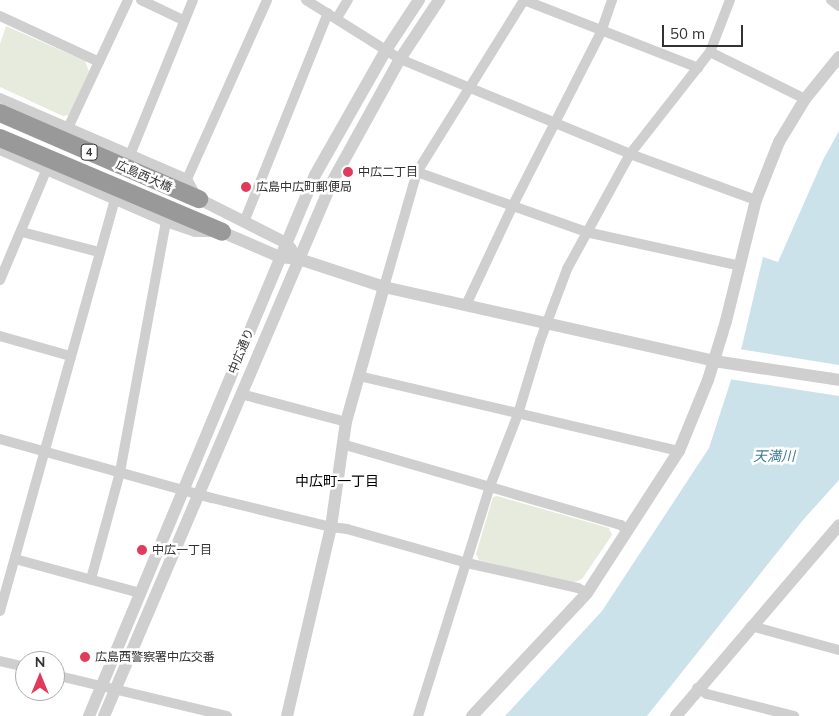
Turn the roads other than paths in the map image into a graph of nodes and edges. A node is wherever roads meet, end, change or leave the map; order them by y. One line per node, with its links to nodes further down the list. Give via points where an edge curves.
1 (128, 0): 22 (street)
2 (142, 0): 16 (street)
3 (192, 0): 16 (street)
4 (267, 0): 36 (street)
5 (306, 0): 15 (street)
6 (348, 0): 15 (street)
7 (419, 0): 18 (street, 中広通り)
8 (439, 0): 21 (street)
9 (524, 0): 17 (street); 24 (street)
10 (612, 0): 17 (street)
11 (730, 0): 19 (street)
12 (830, 0): 13 (street)
13 (839, 6)
14 (0, 16): 22 (street)
15 (333, 16): 18 (street); 42 (street)
16 (183, 20): 33 (street)
17 (601, 32): 23 (street); 28 (street)
18 (386, 50): 21 (street); 46 (street, 中広通り, via 315,175)
19 (710, 52): 23 (street); 26 (street)
20 (839, 57): 26 (street)
21 (400, 59): 24 (street); 49 (street, via 332,182)
22 (99, 62): 29 (street)
23 (698, 68): 32 (street)
24 (469, 89): 28 (street); 35 (street)
25 (0, 98): 29 (street)
26 (805, 99): 39 (street, via 779,142)
27 (0, 113): 36 (highway, 広島西大橋 / 4)
28 (555, 123): 32 (street); 40 (street)
29 (68, 128): 33 (street)
30 (0, 138): 41 (highway, 広島西大橋 / 4)
31 (0, 150): 34 (street)
32 (630, 154): 39 (street); 45 (street)
33 (130, 155): 36 (street)
34 (47, 169): 37 (street); 43 (street)
35 (417, 172): 40 (street); 52 (street)
36 (182, 185): 38 (highway, 4)
37 (115, 200): 41 (street); 47 (street)
38 (199, 200): 42 (street)
39 (756, 200): 50 (street)
40 (513, 206): 45 (street); 53 (street)
41 (167, 216): 44 (highway, 4); 67 (street)
42 (244, 222): 46 (street)
43 (22, 232): 47 (street); 51 (street)
44 (222, 232): 48 (street)
45 (586, 232): 50 (street); 54 (street, via 567,269)
46 (286, 243): 48 (street, 中広通り); 49 (street)
47 (99, 252): 56 (street)
48 (280, 257): 49 (street); 69 (street, 中広通り)
49 (299, 259): 52 (street); 60 (street)
50 (740, 266): 57 (street)
51 (0, 280)
52 (384, 287): 53 (street); 58 (street)
53 (466, 305): 54 (street)
54 (546, 324): 57 (street); 61 (street)
55 (0, 336): 56 (street)
56 (70, 356): 65 (street)
57 (714, 361): 59 (street); 66 (street)
58 (359, 376): 61 (street); 62 (street)
59 (839, 380)
60 (241, 394): 62 (street); 70 (street)
61 (518, 414): 66 (street); 68 (street)
62 (346, 422): 64 (street)
63 (0, 438): 65 (street)
64 (342, 444): 68 (street); 72 (street)
65 (45, 451): 67 (street); 74 (street)
66 (679, 451): 73 (street)
67 (120, 472): 69 (street); 76 (street)
68 (490, 486): 73 (street, via 621,525); 75 (street)
69 (184, 490): 70 (street); 77 (street, 中広通り)
70 (198, 494): 72 (street); 87 (street)
71 (839, 525): 80 (street)
72 (331, 527): 75 (street); 92 (street)
73 (627, 531): 78 (street)
74 (15, 559): 76 (street); 79 (street)
75 (467, 563): 78 (street, via 578,588); 93 (street)
76 (91, 579): 77 (street)
77 (140, 593): 85 (street, 中広通り)
78 (586, 593): 94 (street)
79 (0, 611)
80 (751, 626): 81 (street); 86 (street)
81 (839, 650)
82 (0, 660): 83 (street)
83 (15, 664)
84 (65, 677): 85 (street)
85 (102, 686): 87 (street); 89 (street, 中広通り)
86 (697, 688): 95 (street); 96 (street, via 707,694)
87 (115, 689): 88 (street); 90 (street)
88 (215, 715): 91 (street)
89 (89, 716)
90 (104, 716)
91 (227, 716)
92 (287, 716)
93 (418, 716)
94 (472, 716)
95 (676, 716)
96 (794, 716)

